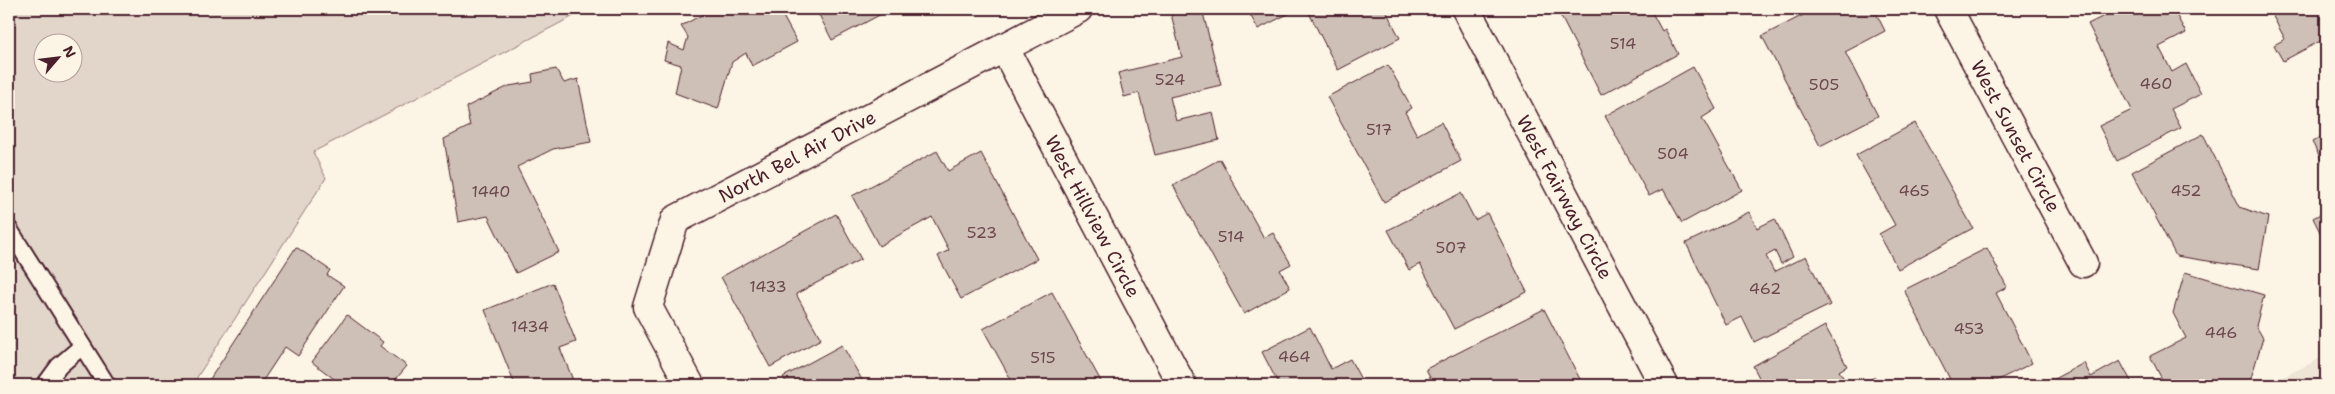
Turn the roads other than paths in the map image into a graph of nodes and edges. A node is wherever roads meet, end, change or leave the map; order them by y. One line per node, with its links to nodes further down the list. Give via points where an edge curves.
1 (1078, 9): 4 (street, North Bel Air Drive)
2 (1466, 9): 12 (street, West Fairway Circle)
3 (1948, 9): 6 (street, West Sunset Circle)
4 (1004, 47): 10 (street, North Bel Air Drive, via 674,220 648,307); 11 (street, West Hillview Circle)
5 (9, 229): 7 (lane)
6 (2083, 263)
7 (81, 347): 8 (lane, via 59,366); 9 (lane)
8 (44, 385)
9 (107, 385)
10 (690, 385)
11 (1182, 385)
12 (1664, 385)

